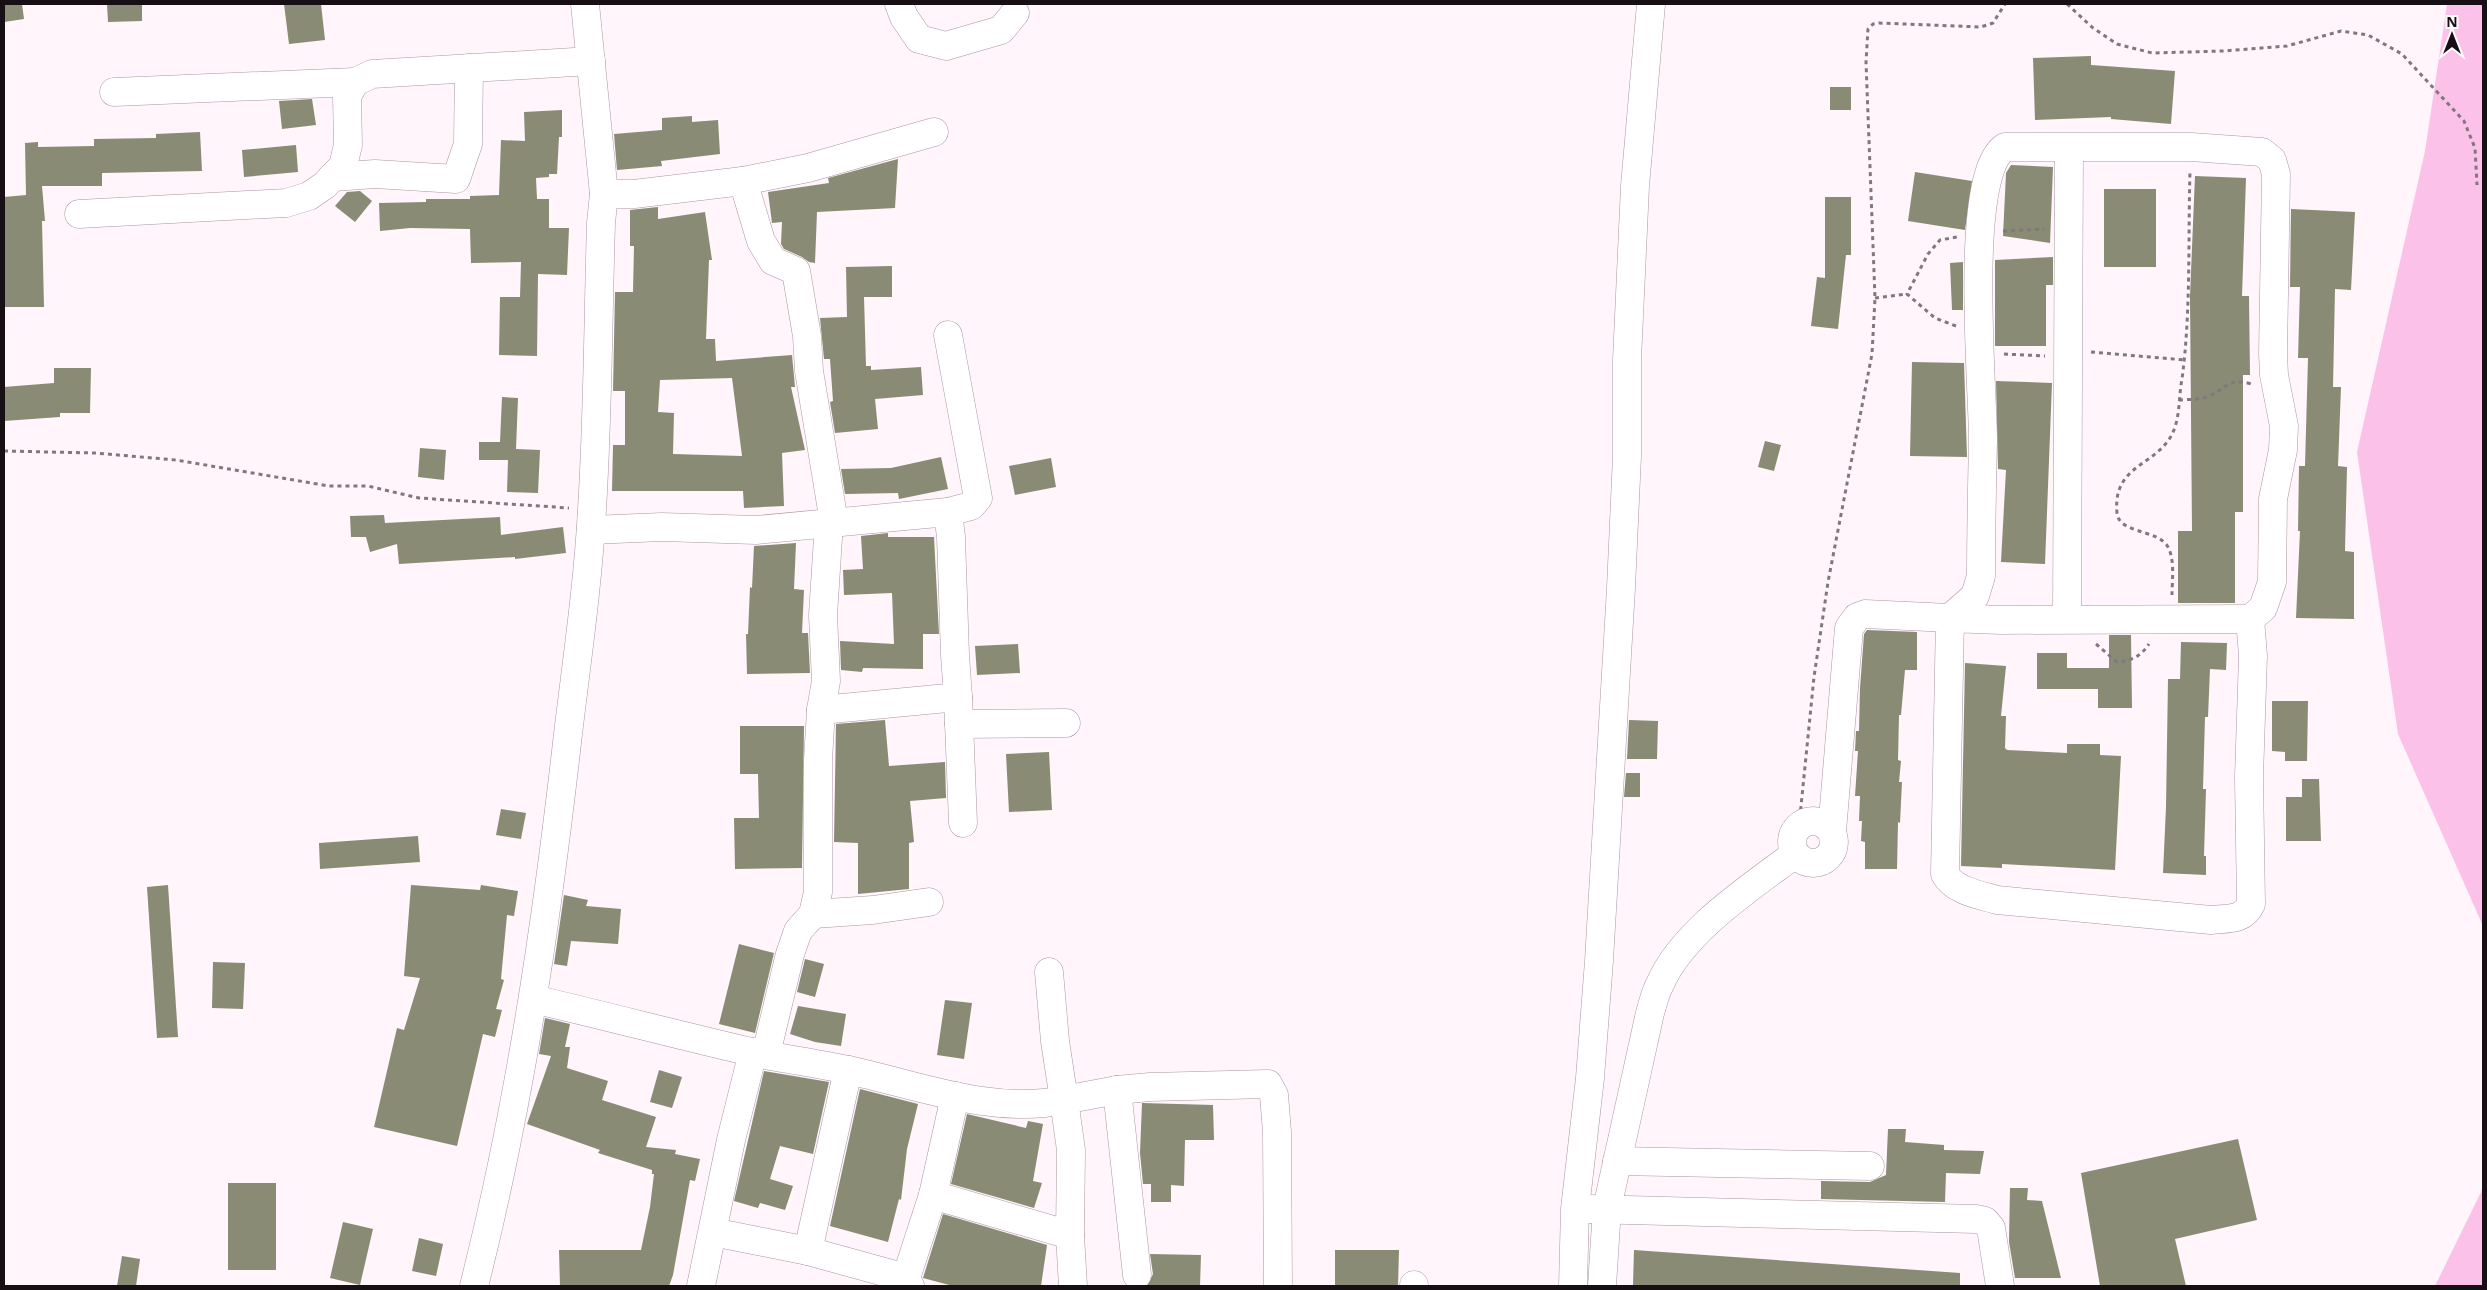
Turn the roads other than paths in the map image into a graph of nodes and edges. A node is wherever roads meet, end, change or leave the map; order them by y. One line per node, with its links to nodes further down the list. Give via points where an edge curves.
1 (585, 4): 5 (street)
2 (899, 4): 4 (street, via 919,39 946,46 1002,30)
3 (1651, 4): 42 (street, via 1635,186 1621,588 1599,951 1590,1078)
4 (1014, 13)
5 (591, 60): 6 (street); 13 (street)
6 (469, 68): 7 (street, via 372,74); 11 (street, via 468,144 456,179 375,174)
7 (355, 82): 8 (street); 11 (street, via 347,96 348,145 343,166)
8 (114, 92)
9 (934, 132): 12 (street, via 808,168)
10 (2069, 148): 19 (street, via 2005,147 1997,152 1990,167 1980,232 1981,576 1975,596); 20 (street); 21 (street, via 2191,147 2262,152 2272,160 2276,174 2273,354 2284,426 2283,450 2273,499 2272,582 2263,608)
11 (332, 177): 14 (street, via 309,196 286,204)
12 (743, 181): 13 (street, via 634,194); 18 (street, via 761,241 773,261 796,272 830,502)
13 (604, 194): 17 (street)
14 (80, 214)
15 (948, 335): 16 (street, via 978,498 971,506)
16 (948, 512): 18 (street); 22 (street)
17 (591, 520): 18 (street, via 756,530); 32 (street, via 555,852)
18 (829, 523): 23 (street, via 824,615 826,681)
19 (1950, 618): 20 (street); 21 (street, via 1946,878 1971,893 1997,900 2211,920 2240,917 2246,914 2251,904 2249,777 2253,656); 27 (street, via 1865,614 1857,617 1849,628)
20 (2067, 619): 21 (street)
21 (2250, 619)
22 (958, 697): 23 (street); 25 (street)
23 (821, 710): 30 (street, via 818,892)
24 (1066, 723): 25 (street)
25 (959, 724): 26 (street)
26 (963, 822)
27 (1832, 831): 28 (street, via 1834,847 1824,860 1808,863); 28 (street, via 1816,821 1799,826 1793,834)
28 (1795, 854): 38 (street, via 1708,921 1672,962 1660,983 1650,1013)
29 (929, 902): 30 (street)
30 (813, 914): 33 (street, via 798,931)
31 (1050, 972): 37 (street)
32 (533, 999): 33 (street); 48 (street, via 494,1206)
33 (760, 1053): 34 (street); 43 (street, via 731,1140)
34 (848, 1070): 36 (street); 45 (street)
35 (1117, 1090): 37 (street); 46 (street); 51 (street, via 1268,1084 1274,1095 1276,1132)
36 (955, 1096): 37 (street, via 1026,1105); 40 (street)
37 (1064, 1100): 44 (street, via 1072,1177)
38 (1618, 1161): 39 (street); 41 (street)
39 (1870, 1166)
40 (933, 1195): 44 (street); 47 (street)
41 (1606, 1208): 42 (street); 53 (street); 54 (street, via 1985,1220 1991,1228)
42 (1575, 1209): 52 (street)
43 (713, 1232): 45 (street); 49 (street)
44 (1070, 1235): 50 (street)
45 (808, 1251): 47 (street)
46 (1136, 1275)
47 (908, 1282)
48 (474, 1286)
49 (701, 1286)
50 (1074, 1286)
51 (1278, 1286)
52 (1573, 1286)
53 (1602, 1286)
54 (2000, 1286)

